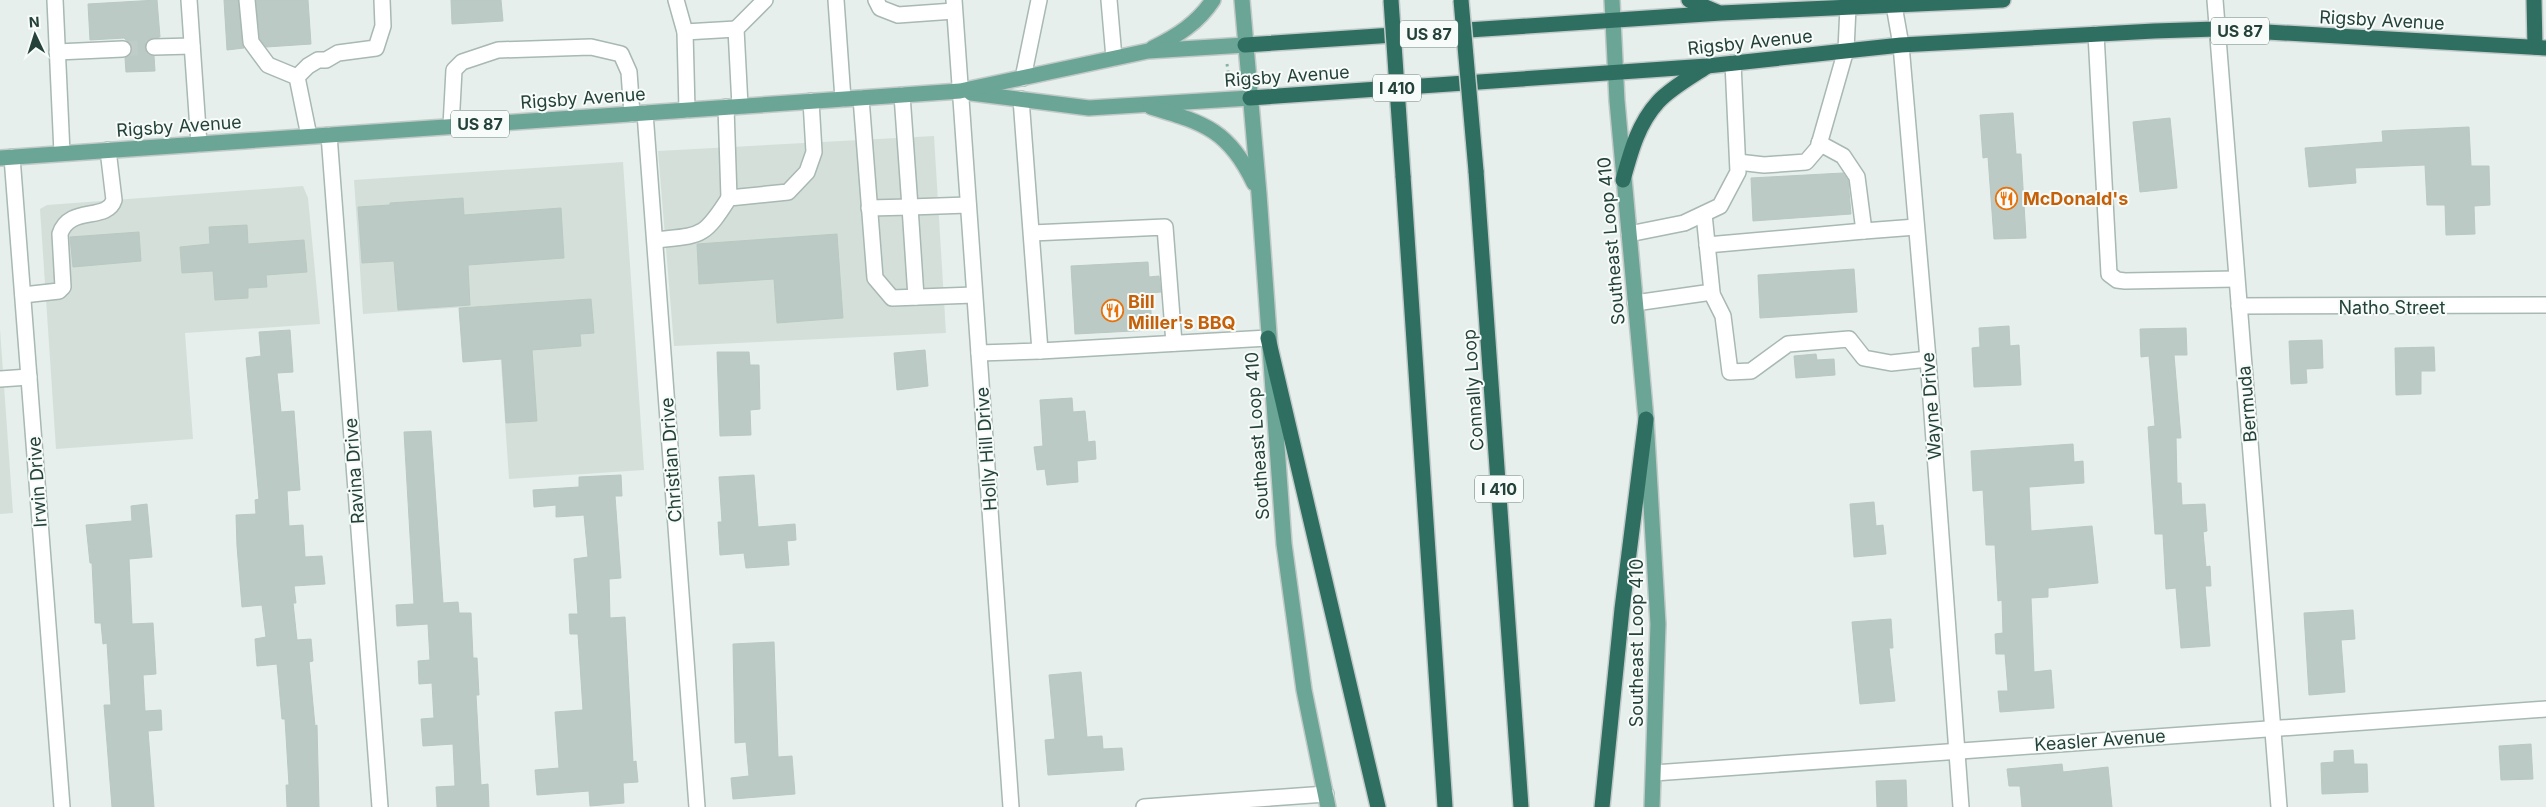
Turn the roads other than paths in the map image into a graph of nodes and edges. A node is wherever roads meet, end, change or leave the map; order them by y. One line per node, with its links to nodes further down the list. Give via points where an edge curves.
1 (55, 0): 39 (street)
2 (189, 0): 33 (street)
3 (247, 0): 44 (street, via 251,42 268,64)
4 (382, 0): 44 (street, via 383,26 376,48 318,60)
5 (676, 0): 29 (street)
6 (765, 0): 27 (street)
7 (836, 0): 50 (street)
8 (876, 0): 23 (street, via 880,8 898,15)
9 (1039, 0): 45 (street)
10 (1110, 0): 40 (street)
11 (1213, 0): 38 (main road, via 1182,33)
12 (1242, 0): 31 (main road, Southeast Loop 410)
13 (1391, 0): 106 (highway, I 410, bridge)
14 (1462, 0): 107 (highway, Connally Loop / I 410, bridge)
15 (1612, 0): 26 (main road, Southeast Loop 410)
16 (1689, 0): 25 (highway)
17 (1983, 0): 18 (highway, Rigsby Avenue / US 87); 21 (highway, Rigsby Avenue / US 87)
18 (2004, 0)
19 (2214, 0): 28 (street, Bermuda)
20 (2534, 0): 35 (highway)
21 (1894, 3): 24 (highway, Rigsby Avenue / US 87); 32 (street, Wayne Drive)
22 (1829, 4): 24 (highway, Rigsby Avenue / US 87); 25 (highway, Rigsby Avenue / US 87)
23 (954, 6): 46 (street, Holly Hill Drive)
24 (1848, 7): 37 (street)
25 (1721, 13): 26 (highway, Rigsby Avenue / US 87)
26 (1614, 21): 31 (highway, Rigsby Avenue / US 87); 43 (main road, Southeast Loop 410)
27 (736, 29): 29 (street); 54 (street)
28 (2216, 29): 30 (highway, Rigsby Avenue / US 87); 35 (highway, Rigsby Avenue / US 87); 79 (street, Bermuda)
29 (684, 32): 55 (street)
30 (2096, 34): 32 (highway, Rigsby Avenue / US 87); 79 (street, via 2110,274 2125,281)
31 (1245, 45): 38 (main road, Rigsby Avenue / US 87); 49 (main road, Southeast Loop 410)
32 (1901, 45): 37 (highway, Rigsby Avenue / US 87); 73 (street, Wayne Drive)
33 (192, 46): 34 (street); 61 (street)
34 (154, 47)
35 (2541, 47)
36 (124, 48): 39 (street)
37 (1846, 50): 41 (highway, Rigsby Avenue / US 87); 60 (street)
38 (1148, 51): 40 (main road, Rigsby Avenue / US 87)
39 (57, 52): 63 (street)
40 (1114, 58): 45 (main road, Rigsby Avenue / US 87)
41 (1733, 63): 42 (highway, Rigsby Avenue / US 87); 65 (street)
42 (1707, 66): 43 (highway, Rigsby Avenue / US 87); 66 (highway, via 1659,101 1644,120 1634,141)
43 (1615, 73): 49 (highway, Rigsby Avenue / US 87); 66 (main road, Southeast Loop 410)
44 (297, 78): 59 (street)
45 (1023, 78): 46 (main road, Rigsby Avenue / US 87)
46 (960, 91): 47 (main road, Rigsby Avenue / US 87); 51 (main road, Rigsby Avenue / US 87); 69 (street, Holly Hill Drive)
47 (902, 95): 48 (main road, Rigsby Avenue / US 87); 70 (street)
48 (861, 98): 50 (main road, Rigsby Avenue / US 87); 71 (street)
49 (1250, 98): 53 (main road, Rigsby Avenue / US 87); 67 (main road, Southeast Loop 410)
50 (844, 99): 52 (main road, Rigsby Avenue / US 87)
51 (1021, 99): 53 (main road, Rigsby Avenue / US 87, via 1089,108); 75 (street)
52 (811, 101): 54 (main road, Rigsby Avenue / US 87); 68 (street, via 814,152 807,172 788,192)
53 (1142, 105): 67 (main road, via 1215,131 1243,160)
54 (733, 107): 55 (main road, Rigsby Avenue / US 87); 68 (street)
55 (687, 110): 56 (main road, Rigsby Avenue / US 87)
56 (639, 114): 57 (main road, Rigsby Avenue / US 87); 57 (street, Christian Drive, via 621,54 591,47 498,50 462,62 454,70); 77 (street, Christian Drive)
57 (451, 126): 58 (main road, Rigsby Avenue / US 87)
58 (329, 135): 59 (main road, Rigsby Avenue / US 87); 101 (street, Ravina Drive)
59 (309, 136): 61 (main road, Rigsby Avenue / US 87)
60 (1819, 143): 65 (street, via 1806,162 1764,165); 74 (street, via 1843,156 1857,177)
61 (199, 144): 62 (main road, Rigsby Avenue / US 87)
62 (108, 150): 63 (main road, Rigsby Avenue / US 87); 81 (street, via 112,206 74,218 63,226 60,234 63,288)
63 (62, 154): 64 (main road, Rigsby Avenue / US 87)
64 (6, 158): 81 (street, Irwin Drive)
65 (1738, 162): 72 (street, via 1738,172 1720,206)
66 (1623, 180): 76 (main road, Southeast Loop 410)
67 (1259, 194): 87 (main road, Southeast Loop 410)
68 (729, 198): 77 (street, via 712,225 695,236)
69 (968, 205): 70 (street); 82 (street, Holly Hill Drive)
70 (910, 207): 71 (street); 83 (street)
71 (869, 208): 83 (street, via 875,278 892,298)
72 (1704, 214): 76 (street, via 1684,223); 78 (street)
73 (1916, 227): 74 (street); 91 (street, Wayne Drive)
74 (1864, 231): 78 (street)
75 (1032, 233): 88 (street, via 1165,227); 89 (street)
76 (1629, 234): 84 (main road, Southeast Loop 410)
77 (654, 240): 102 (street, Christian Drive)
78 (1707, 245): 80 (street)
79 (2236, 279): 86 (street, Bermuda)
80 (1711, 292): 84 (street); 91 (street, via 1723,316 1730,372 1751,371 1788,344 1810,341 1849,339 1864,358 1891,363)
81 (23, 295): 92 (street, Irwin Drive)
82 (974, 295): 83 (street); 90 (street, Holly Hill Drive)
83 (916, 297)
84 (1635, 303): 94 (main road, Southeast Loop 410)
85 (2546, 305): 86 (street, Natho Street)
86 (2238, 306): 96 (street, Bermuda)
87 (1268, 338): 88 (street); 99 (main road, Southeast Loop 410, via 1284,544 1304,690); 105 (highway)
88 (1174, 343): 89 (street)
89 (1040, 351): 90 (street)
90 (979, 353): 103 (street, Holly Hill Drive)
91 (1928, 359): 97 (street, Wayne Drive)
92 (29, 377): 93 (street); 100 (street, Irwin Drive)
93 (0, 379)
94 (1646, 419): 98 (main road, Southeast Loop 410, via 1658,624); 108 (highway)
95 (2546, 709): 96 (street, Keasler Avenue)
96 (2274, 728): 97 (street, Keasler Avenue); 111 (street, Bermuda)
97 (1957, 751): 98 (street, Keasler Avenue); 110 (street, Wayne Drive)
98 (1654, 773): 109 (main road, Southeast Loop 410)
99 (1327, 801): 104 (street)
100 (62, 807)
101 (380, 807)
102 (697, 807)
103 (1011, 807)
104 (1144, 807)
105 (1378, 807)
106 (1445, 807)
107 (1521, 807)
108 (1602, 807)
109 (1652, 807)
110 (1961, 807)
111 (2279, 807)

